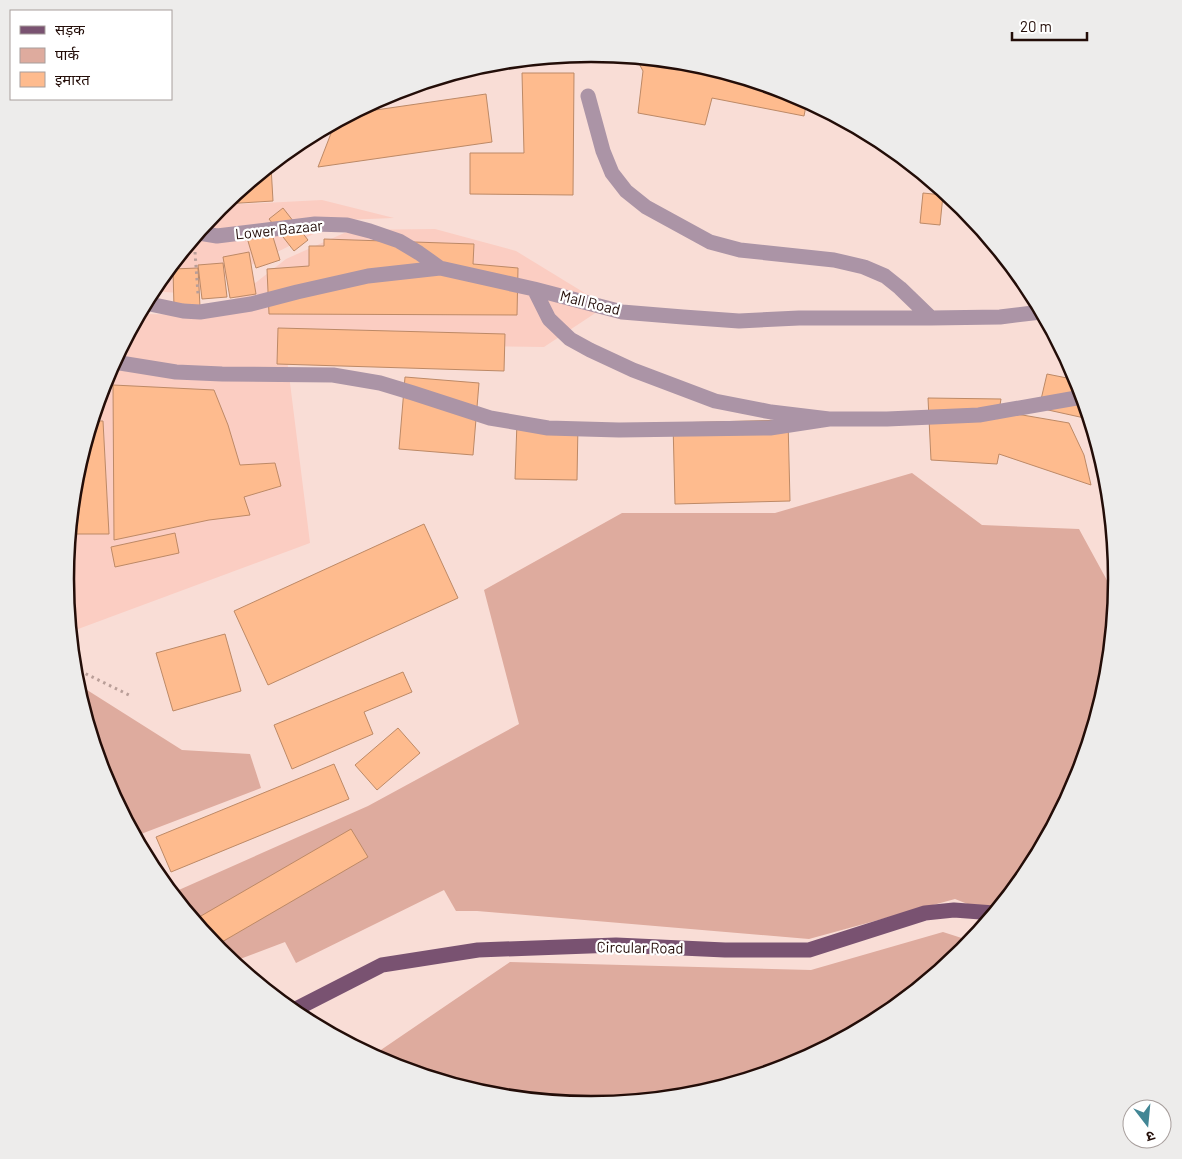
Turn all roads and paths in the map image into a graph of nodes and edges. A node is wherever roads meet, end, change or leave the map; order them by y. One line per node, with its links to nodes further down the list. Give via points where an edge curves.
1 (588, 96): 9 (street, via 612,173 626,191 646,207 710,242 726,247 834,260 864,267 885,276)
2 (206, 234): 4 (street, Lower Bazaar, via 217,236 316,224 347,225 399,241)
3 (194, 248): 7 (path)
4 (440, 268): 5 (street, Mall Road); 7 (street, Mall Road, via 368,276 251,304)
5 (534, 289): 9 (street, Mall Road, via 622,312 682,317 739,321); 12 (street, via 549,319 570,339 633,370 715,402)
6 (153, 305): 7 (street, Mall Road)
7 (200, 312)
8 (1034, 313): 9 (street, Mall Road)
9 (931, 318)
10 (121, 363): 12 (street, via 176,372 332,375 380,383 490,418 548,428 770,428)
11 (1075, 398): 12 (street, via 979,415)
12 (829, 419)
13 (83, 672): 14 (path)
14 (129, 695)
15 (986, 912): 16 (main road, Circular Road, via 954,910 925,913 809,950 616,946 478,950 382,965)
16 (301, 1007)

